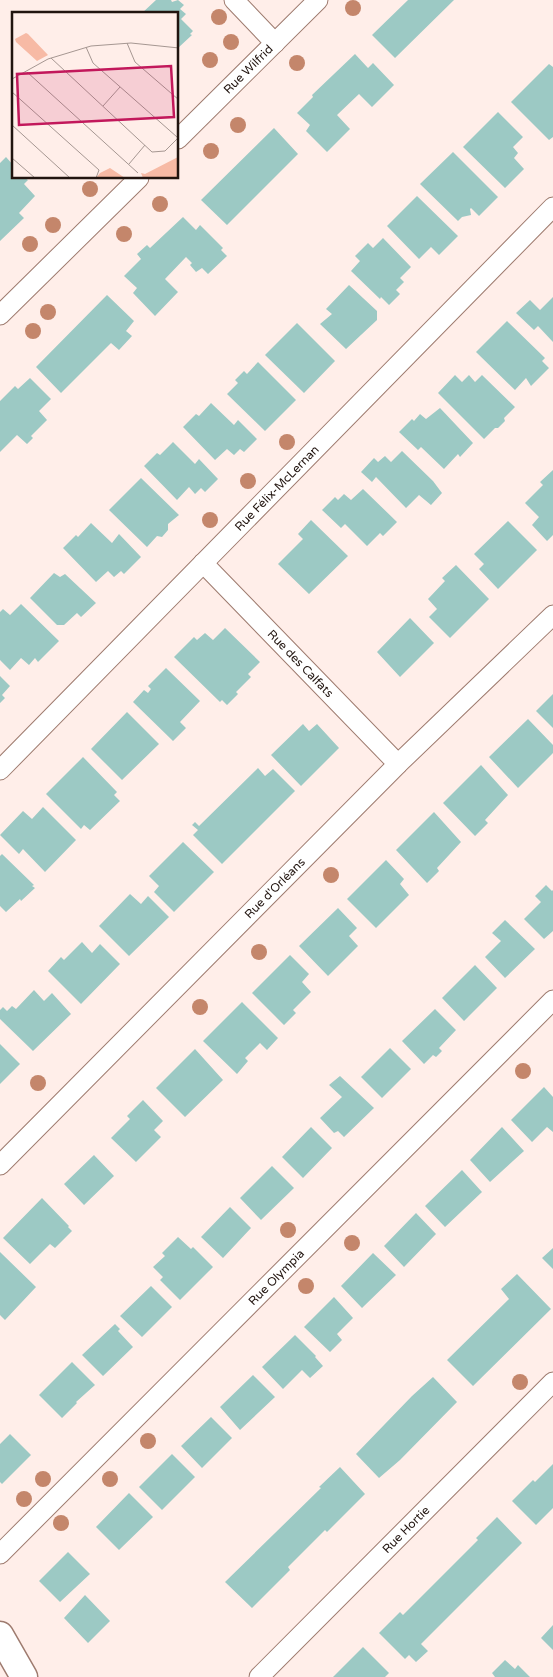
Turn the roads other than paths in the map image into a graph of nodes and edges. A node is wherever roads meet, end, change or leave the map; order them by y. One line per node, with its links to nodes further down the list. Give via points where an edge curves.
1 (234, 0): 3 (street)
2 (318, 0): 3 (street, Rue Wilfrid)
3 (275, 43): 4 (street, Rue Wilfrid)
4 (179, 138)
5 (138, 179): 7 (street)
6 (553, 207): 8 (street, Rue Félix-McLernan)
7 (0, 315)
8 (203, 563): 10 (street, Rue des Calfats); 11 (street, Rue Félix-McLernan)
9 (553, 615): 10 (street, Rue d'Orléans)
10 (398, 764): 13 (street, Rue d'Orléans)
11 (0, 770)
12 (553, 1000): 15 (street, Rue Olympia)
13 (0, 1165)
14 (553, 1382): 18 (street, Rue Hortie)
15 (0, 1554)
16 (0, 1635): 17 (main road)
17 (24, 1677)
18 (259, 1677)

